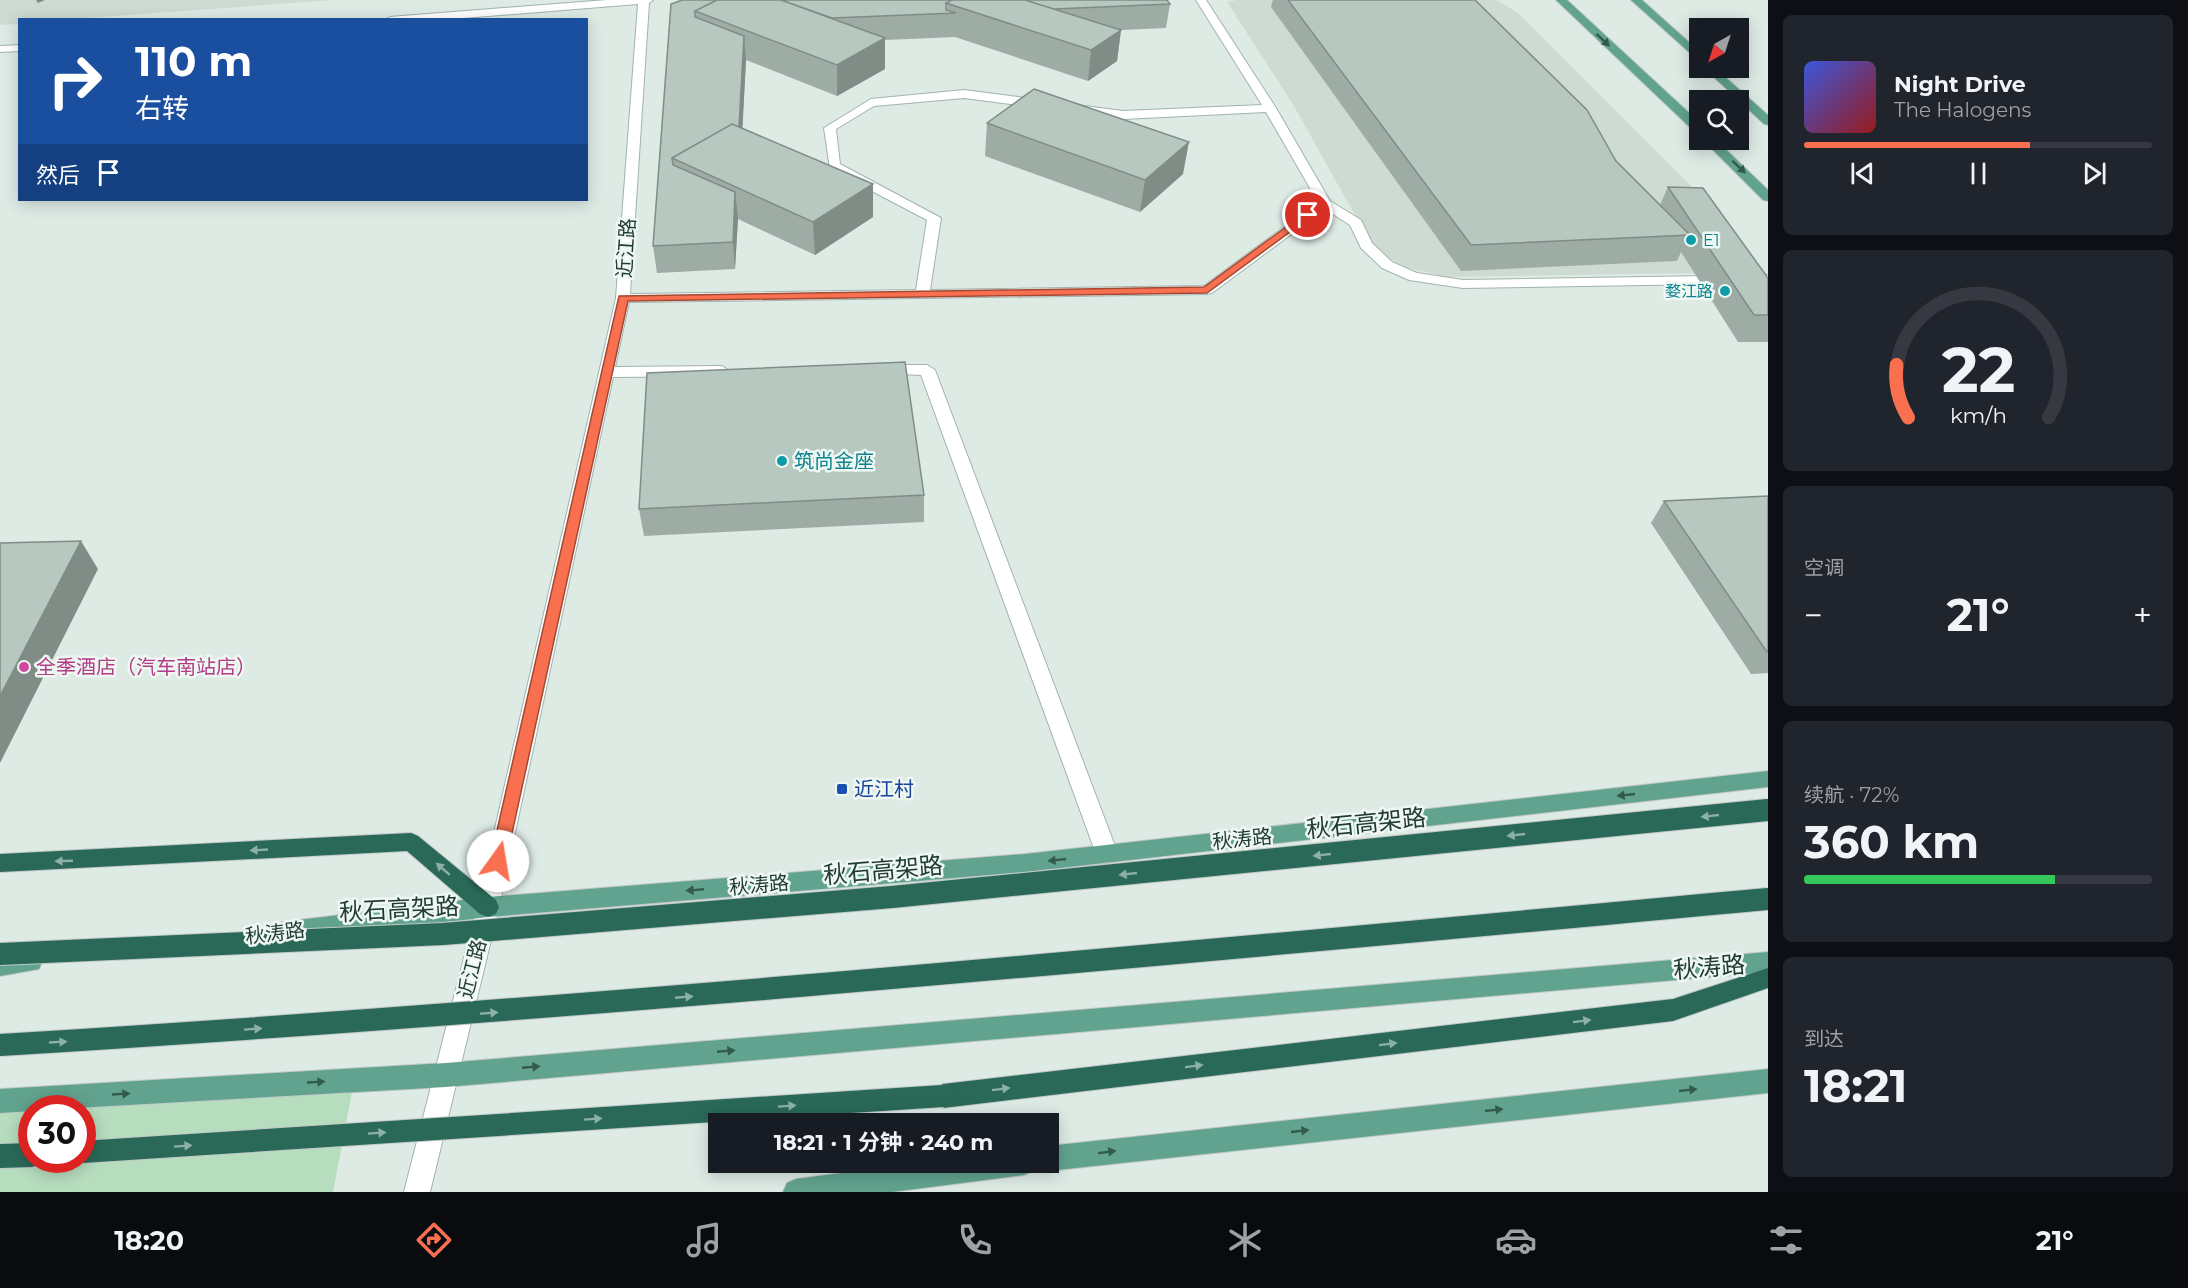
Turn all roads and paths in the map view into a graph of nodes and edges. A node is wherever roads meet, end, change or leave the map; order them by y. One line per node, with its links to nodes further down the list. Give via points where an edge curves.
1 (645, 0): 5 (street); 18 (street, 近江路)
2 (1201, 0): 10 (street)
3 (1561, 0): 11 (main road, one-way to 11)
4 (1636, 0): 8 (main road)
5 (416, 18)
6 (18, 48): 7 (street)
7 (0, 49)
8 (1689, 49)
9 (1720, 78): 12 (main road)
10 (1270, 108): 15 (street); 17 (street, via 1123,115 964,94 871,104 830,128 834,166 934,218)
11 (1689, 120)
12 (1768, 121)
13 (1719, 150): 14 (main road, one-way to 14)
14 (1768, 197)
15 (1325, 203): 16 (street, via 1356,223 1366,245 1387,265 1414,278 1463,284); 17 (street, via 1207,290)
16 (1768, 279)
17 (922, 294): 18 (street)
18 (623, 298): 21 (street, 近江路)
19 (867, 370): 24 (street, via 927,370)
20 (737, 371): 21 (street)
21 (607, 372): 27 (street, 近江路)
22 (1768, 779): 24 (main road, 秋涛路, one-way to 24)
23 (1768, 810): 28 (highway, 秋石高架路, one-way to 28, bridge, via 892,897 443,934)
24 (1107, 854): 27 (main road, 秋涛路, one-way to 27)
25 (0, 863): 27 (highway, one-way to 25, via 411,842)
26 (1768, 899): 32 (highway, one-way to 26, bridge, via 433,1018)
27 (488, 907): 30 (main road, 秋涛路); 33 (street, 近江路)
28 (0, 954)
29 (1768, 962): 33 (main road, 秋涛路, one-way to 29)
30 (0, 966)
31 (1768, 978): 36 (highway, one-way to 31, bridge, via 943,1096 1673,1010)
32 (0, 1045)
33 (446, 1075): 35 (main road, 秋涛路, one-way to 33); 41 (street, 近江路)
34 (1768, 1081): 39 (main road, one-way to 34)
35 (0, 1101)
36 (96, 1151)
37 (18, 1155): 38 (highway)
38 (0, 1156)
39 (1059, 1158)
40 (940, 1173): 42 (main road)
41 (417, 1192)
42 (796, 1192)

